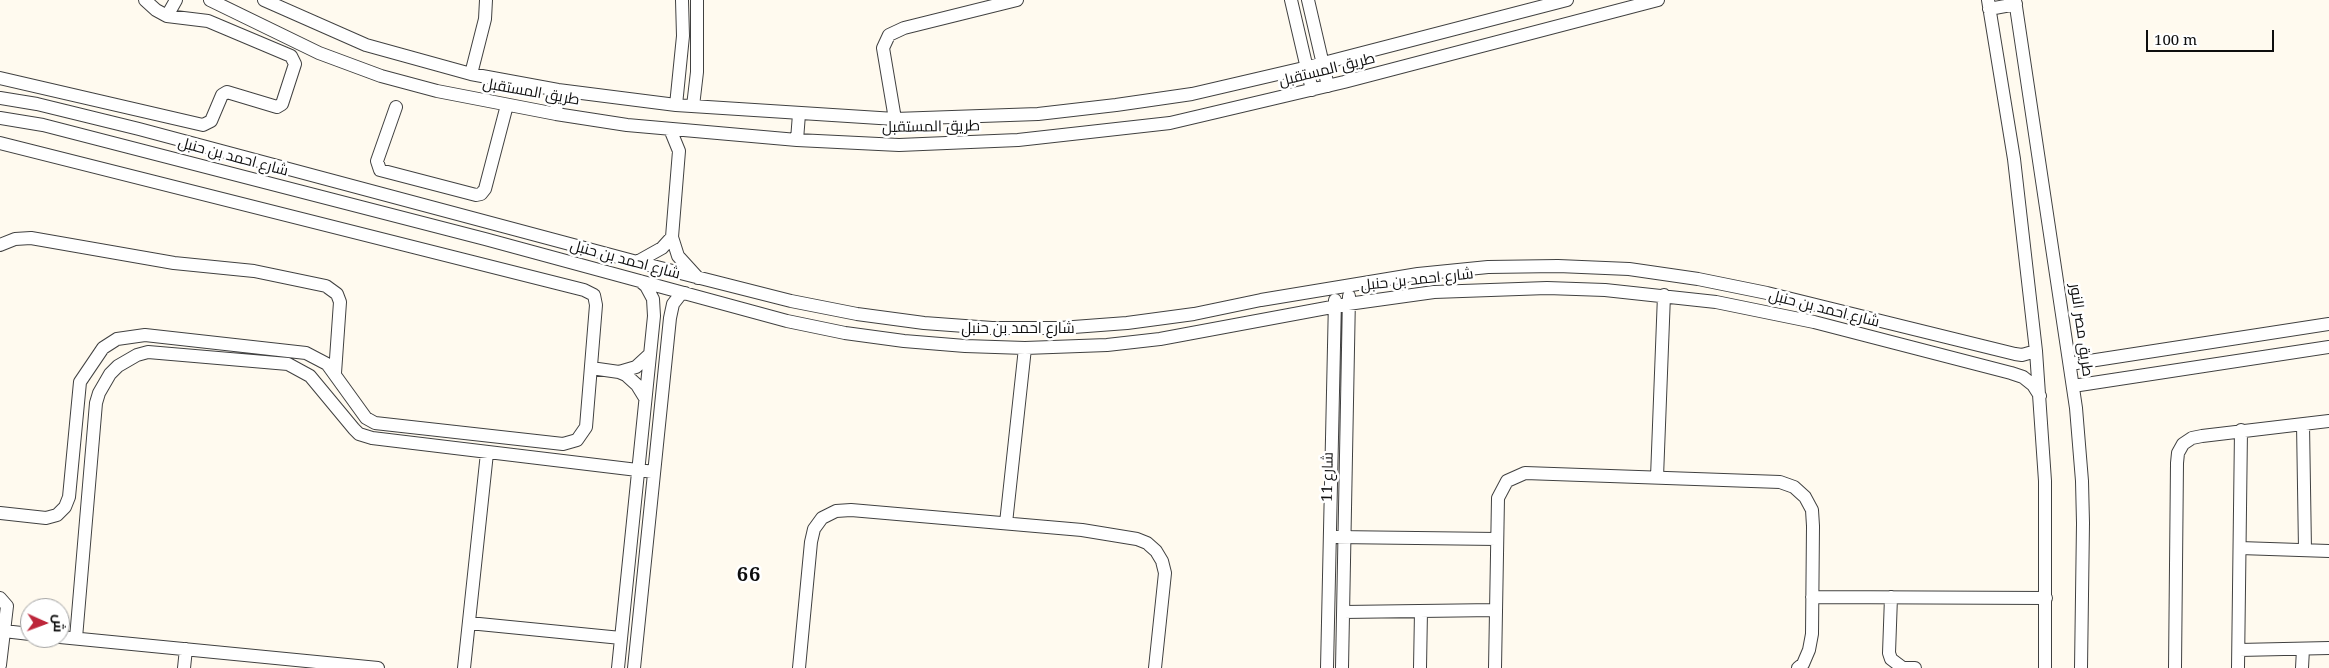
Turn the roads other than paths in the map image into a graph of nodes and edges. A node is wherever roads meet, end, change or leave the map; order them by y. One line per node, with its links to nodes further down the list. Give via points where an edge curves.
1 (145, 0): 15 (street)
2 (176, 0): 15 (street)
3 (210, 0): 24 (street, طريق المستقبل, via 288,39 350,65 437,91)
4 (264, 0): 18 (street, طريق المستقبل, via 366,45)
5 (486, 0): 18 (street, via 485,20)
6 (682, 0): 25 (street, via 684,36)
7 (697, 0): 26 (street, via 697,72)
8 (1017, 0): 31 (street, via 904,28 889,36 883,48)
9 (1291, 0): 17 (street)
10 (1308, 0): 16 (street)
11 (1567, 0): 16 (street, طريق المستقبل)
12 (1658, 0): 20 (street, طريق المستقبل)
13 (2015, 2): 14 (street); 63 (street, طريق مصر النور)
14 (1988, 5): 60 (street, via 2014,159)
15 (162, 9): 19 (street, via 208,21 291,56 295,64 282,104 277,107 227,92 222,95 212,121 203,125)
16 (1324, 62): 17 (street, طريق المستقبل); 20 (street)
17 (1308, 68): 22 (street); 31 (street, طريق المستقبل, via 1229,87 1116,105 1018,115)
18 (471, 74): 21 (street, طريق المستقبل)
19 (0, 78)
20 (1328, 86): 22 (street, طريق المستقبل)
21 (558, 90): 25 (street, طريق المستقبل); 28 (street)
22 (1312, 90): 34 (street, طريق المستقبل, via 1170,123 1027,139 899,145)
23 (0, 98): 37 (street, شارع احمد بن حنبل, via 140,129)
24 (507, 105): 27 (street, via 485,189 476,195 380,170 377,161); 28 (street, طريق المستقبل)
25 (676, 105): 26 (street, طريق المستقبل)
26 (693, 106): 29 (street, طريق المستقبل)
27 (396, 107)
28 (556, 114): 32 (street, طريق المستقبل)
29 (799, 114): 31 (street, طريق المستقبل); 34 (street)
30 (0, 118): 39 (street, شارع احمد بن حنبل, via 59,129)
31 (896, 119)
32 (670, 129): 33 (street, طريق المستقبل); 36 (street)
33 (692, 131): 34 (street, طريق المستقبل); 36 (street)
34 (797, 140)
35 (0, 143): 64 (street, via 589,292 594,295 596,305)
36 (679, 151): 38 (street)
37 (489, 223): 39 (street); 41 (street, شارع احمد بن حنبل)
38 (672, 237): 41 (street, via 656,252); 42 (street, via 678,256)
39 (485, 239): 43 (street, شارع احمد بن حنبل)
40 (0, 245): 66 (street, via 15,239 31,238 174,263 254,271 326,286 337,294 340,302)
41 (637, 262): 42 (street, شارع احمد بن حنبل)
42 (698, 278): 48 (street, شارع احمد بن حنبل)
43 (640, 281): 46 (street, شارع احمد بن حنبل); 51 (street, via 653,299)
44 (1349, 286): 45 (street, شارع احمد بن حنبل); 49 (street, شارع 11); 60 (street, شارع احمد بن حنبل, via 1418,274 1488,267 1628,269 1758,291 2015,354)
45 (1335, 288): 48 (street, شارع احمد بن حنبل, via 1185,315 1060,328 924,323); 50 (street, شارع 11)
46 (685, 293): 52 (street, via 672,304); 53 (street, شارع احمد بن حنبل)
47 (1664, 295): 49 (street, شارع احمد بن حنبل, via 1507,288 1434,292); 68 (street, شارع احمد بن حنبل, via 1765,311 2011,373 2023,377); 76 (street)
48 (791, 301): 53 (street)
49 (1348, 304): 50 (street, شارع احمد بن حنبل); 57 (street, شارع 11)
50 (1335, 307): 56 (street, شارع 11); 59 (street, شارع احمد بن حنبل, via 1160,339)
51 (654, 316): 52 (street); 62 (street)
52 (670, 318): 75 (street)
53 (787, 321): 59 (street, شارع احمد بن حنبل, via 904,341)
54 (2329, 324): 55 (street)
55 (2278, 332): 61 (street); 63 (street)
56 (1334, 340): 57 (street, via 1341,337); 79 (street, شارع 11)
57 (1348, 340): 80 (street, شارع 11)
58 (2329, 346): 61 (street)
59 (1025, 348): 78 (street)
60 (2036, 352): 68 (street)
61 (2280, 354): 67 (street)
62 (649, 355): 65 (street, via 636,367); 69 (street)
63 (2070, 364): 67 (street, طريق مصر النور)
64 (591, 368): 65 (street); 66 (street, via 586,428 577,440 563,444 375,423 366,418)
65 (619, 372): 69 (street, via 632,380)
66 (335, 373): 77 (street, via 306,353 145,336 117,339 103,348 80,382 69,497 65,507 57,515 46,518)
67 (2073, 386): 119 (street, طريق مصر النور, via 2083,489)
68 (2040, 396): 88 (street)
69 (645, 398): 74 (street)
70 (2329, 421): 71 (street)
71 (2303, 424): 72 (street); 83 (street)
72 (2241, 430): 82 (street); 120 (street, via 2192,438 2178,453)
73 (486, 453): 74 (street); 92 (street); 96 (street, via 365,437 354,429 310,376 288,364 148,352 137,355 118,366 103,382 96,403)
74 (637, 470): 75 (street); 97 (street)
75 (654, 472): 108 (street)
76 (1657, 477): 81 (street, via 1516,475 1507,481 1498,498); 85 (street, via 1780,482 1794,487 1806,497 1812,510)
77 (0, 513)
78 (1006, 523): 109 (street, via 851,510 836,511 822,518 814,529 811,542); 110 (street, via 1137,539 1156,551 1164,573)
79 (1329, 537): 80 (street); 111 (street, شارع 11)
80 (1343, 537): 81 (street); 91 (street, شارع 11)
81 (1498, 539): 89 (street)
82 (2240, 548): 83 (street); 101 (street)
83 (2305, 550): 84 (street)
84 (2329, 551)
85 (1812, 596): 86 (street); 115 (street, via 1809,650)
86 (1891, 597): 88 (street); 116 (street, via 1889,652 1896,665)
87 (0, 598): 93 (street, via 7,606)
88 (2046, 598): 118 (street)
89 (1496, 610): 90 (street); 114 (street)
90 (1421, 611): 91 (street); 113 (street)
91 (1343, 612): 112 (street, شارع 11)
92 (469, 623): 97 (street); 106 (street)
93 (4, 631): 94 (street); 102 (street)
94 (20, 633)
95 (70, 638): 96 (street)
96 (76, 638): 99 (street)
97 (621, 638): 107 (street)
98 (2329, 648): 100 (street)
99 (186, 649): 103 (street); 104 (street)
100 (2303, 649): 101 (street); 122 (street)
101 (2239, 650): 121 (street)
102 (0, 665)
103 (327, 666): 105 (street)
104 (184, 668)
105 (378, 668)
106 (464, 668)
107 (618, 668)
108 (634, 668)
109 (799, 668)
110 (1155, 668)
111 (1327, 668)
112 (1342, 668)
113 (1420, 668)
114 (1495, 668)
115 (1798, 668)
116 (1903, 668): 117 (street)
117 (1914, 668)
118 (2045, 668)
119 (2081, 668)
120 (2175, 668)
121 (2238, 668)
122 (2302, 668)

